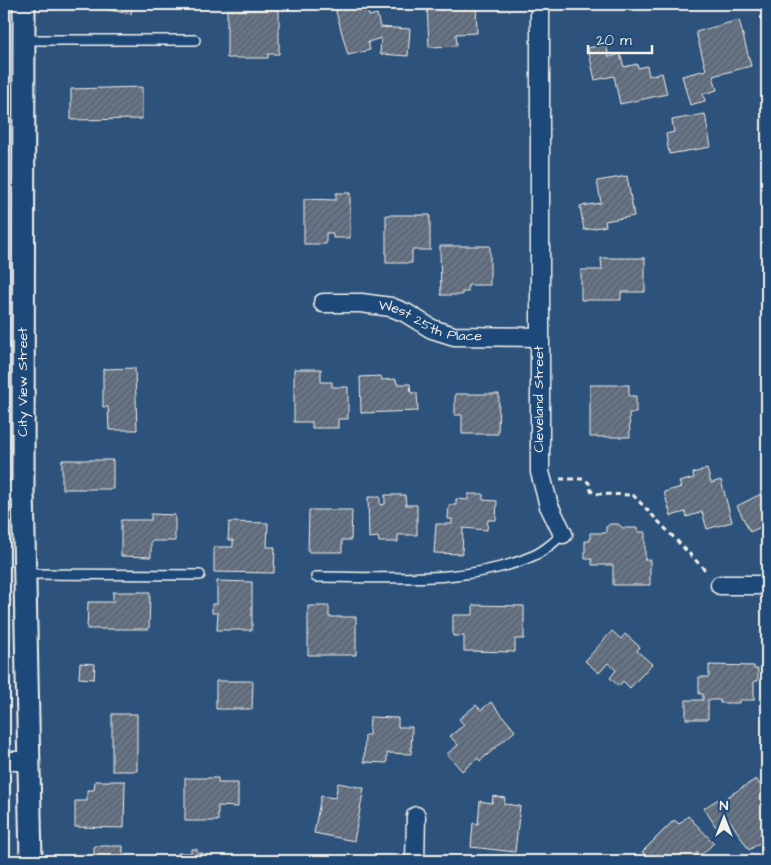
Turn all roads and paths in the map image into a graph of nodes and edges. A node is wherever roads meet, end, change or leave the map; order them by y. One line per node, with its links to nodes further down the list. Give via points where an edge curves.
1 (24, 4): 3 (street, City View Street)
2 (540, 4): 6 (street, Cleveland Street)
3 (24, 40): 4 (lane); 8 (street, City View Street)
4 (195, 40)
5 (323, 303): 6 (street, West 25th Place, via 391,307 432,329 454,336)
6 (539, 337): 7 (street, Cleveland Street)
7 (542, 479): 9 (street, Cleveland Street, via 549,506); 13 (path, via 584,479 594,493 633,495)
8 (13, 490): 10 (street, City View Street)
9 (563, 534): 12 (lane, Cleveland Street, via 536,554 475,572 448,576)
10 (24, 574): 11 (lane); 16 (street, City View Street)
11 (200, 575)
12 (316, 577)
13 (720, 585): 14 (street)
14 (767, 585)
15 (4, 761): 16 (street)
16 (29, 761): 18 (street, City View Street)
17 (416, 816): 19 (street)
18 (31, 861)
19 (415, 861)

